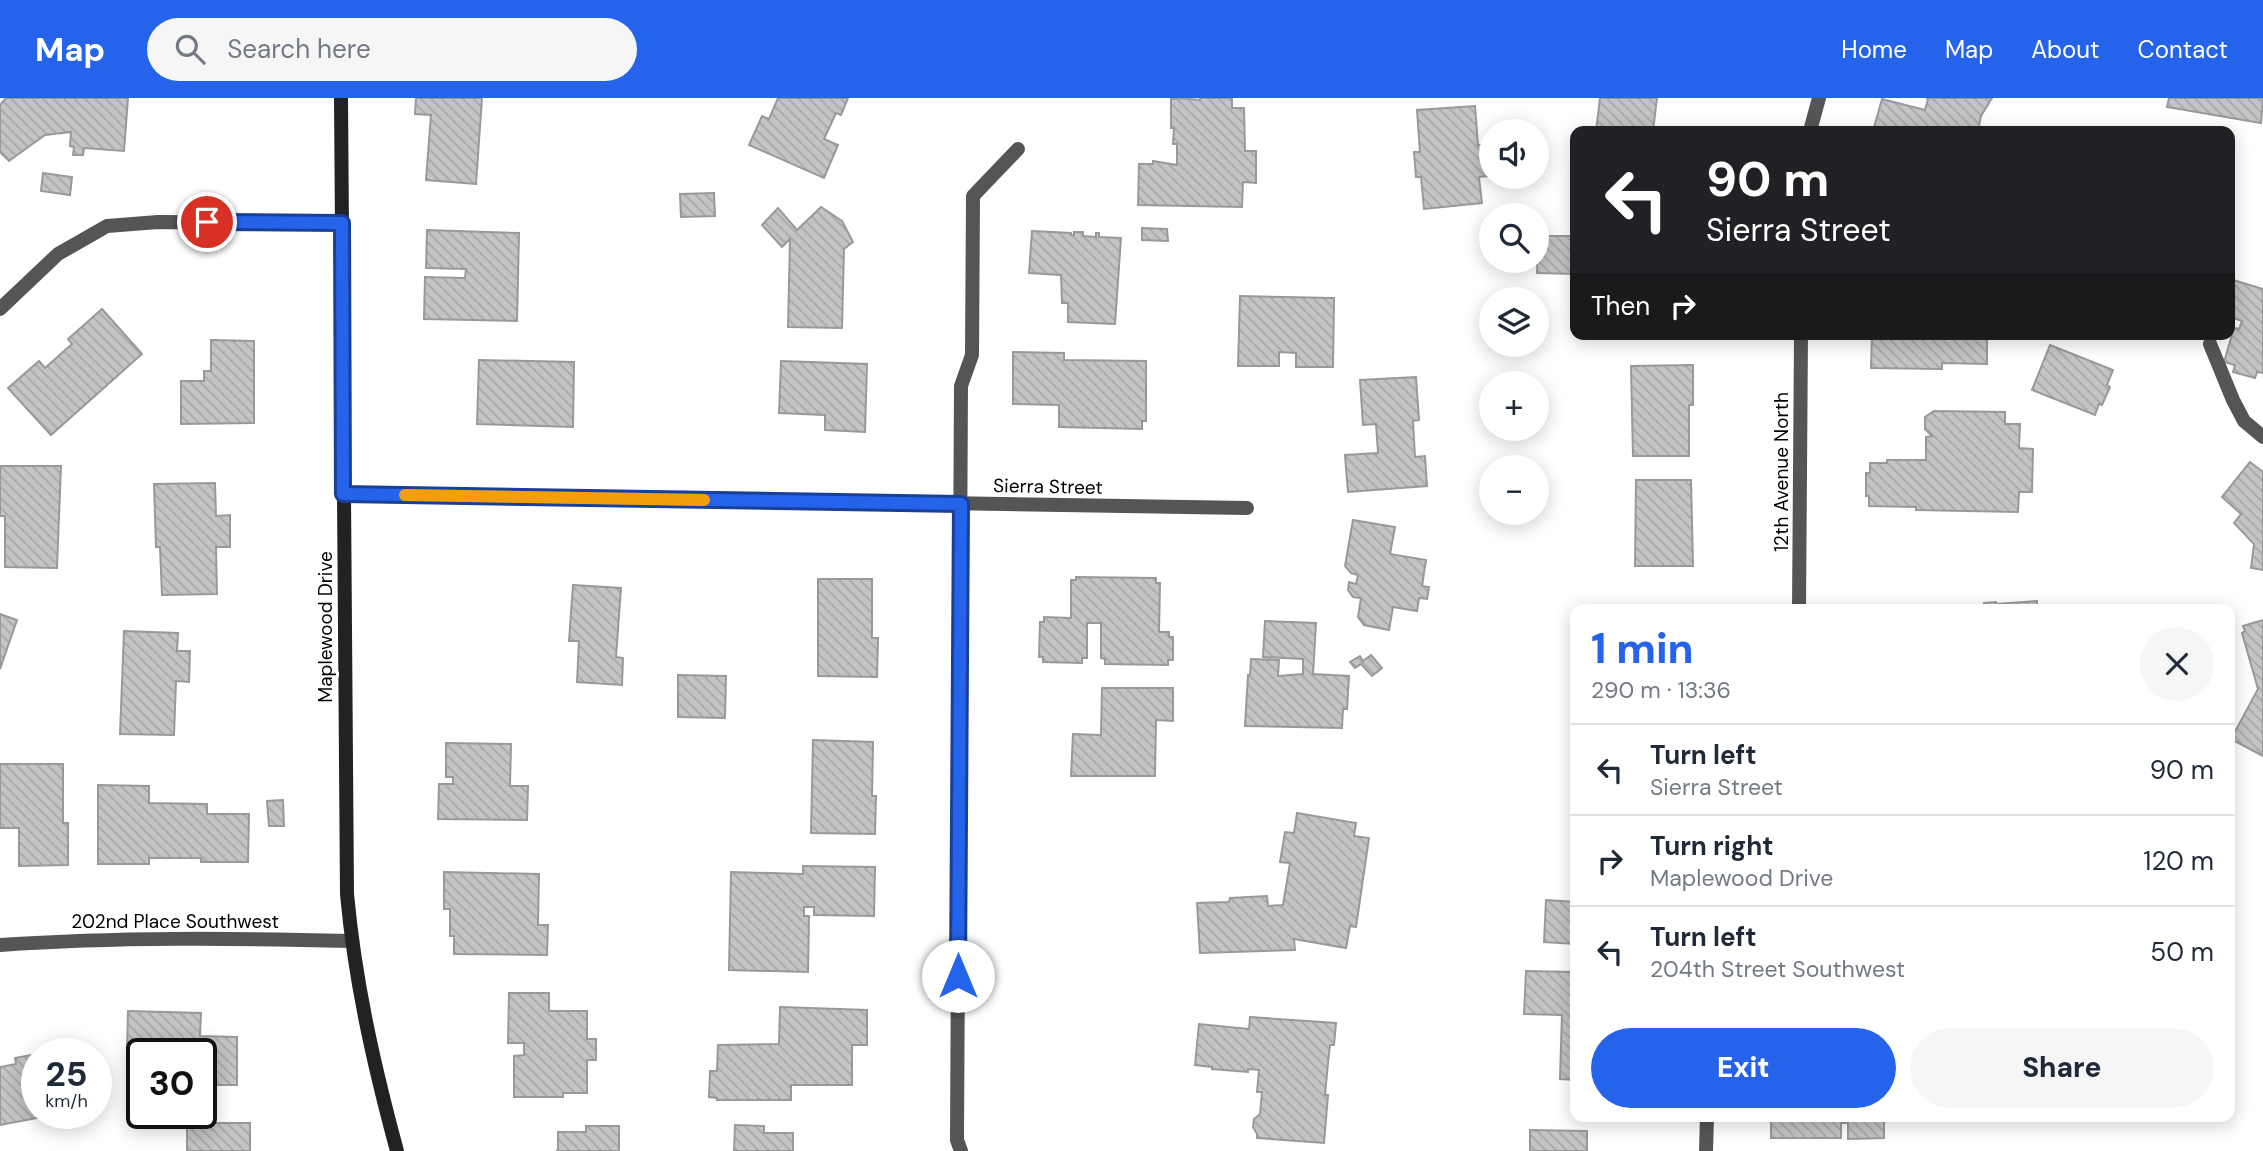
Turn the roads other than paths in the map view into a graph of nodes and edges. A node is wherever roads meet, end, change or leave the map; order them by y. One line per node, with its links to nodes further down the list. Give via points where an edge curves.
1 (341, 98): 5 (street, Maplewood Drive)
2 (1819, 98): 3 (street)
3 (1811, 126)
4 (1018, 149): 11 (street, via 973,196 972,355 961,386)
5 (342, 223): 6 (street, via 107,226 58,254); 10 (street, Maplewood Drive)
6 (0, 309)
7 (1801, 340): 13 (street, 12th Avenue North)
8 (2210, 344): 9 (street, via 2244,421)
9 (2263, 437)
10 (343, 494): 11 (street, Sierra Street); 14 (street, Maplewood Drive, via 345,848)
11 (961, 504): 12 (street, Sierra Street); 18 (street, via 957,1140)
12 (1247, 508)
13 (1799, 604)
14 (351, 940): 15 (street, 202nd Place Southwest, via 185,938); 17 (street, Maplewood Drive, via 373,1062)
15 (0, 945)
16 (1707, 1122): 19 (street)
17 (397, 1151)
18 (961, 1151)
19 (1706, 1151)

